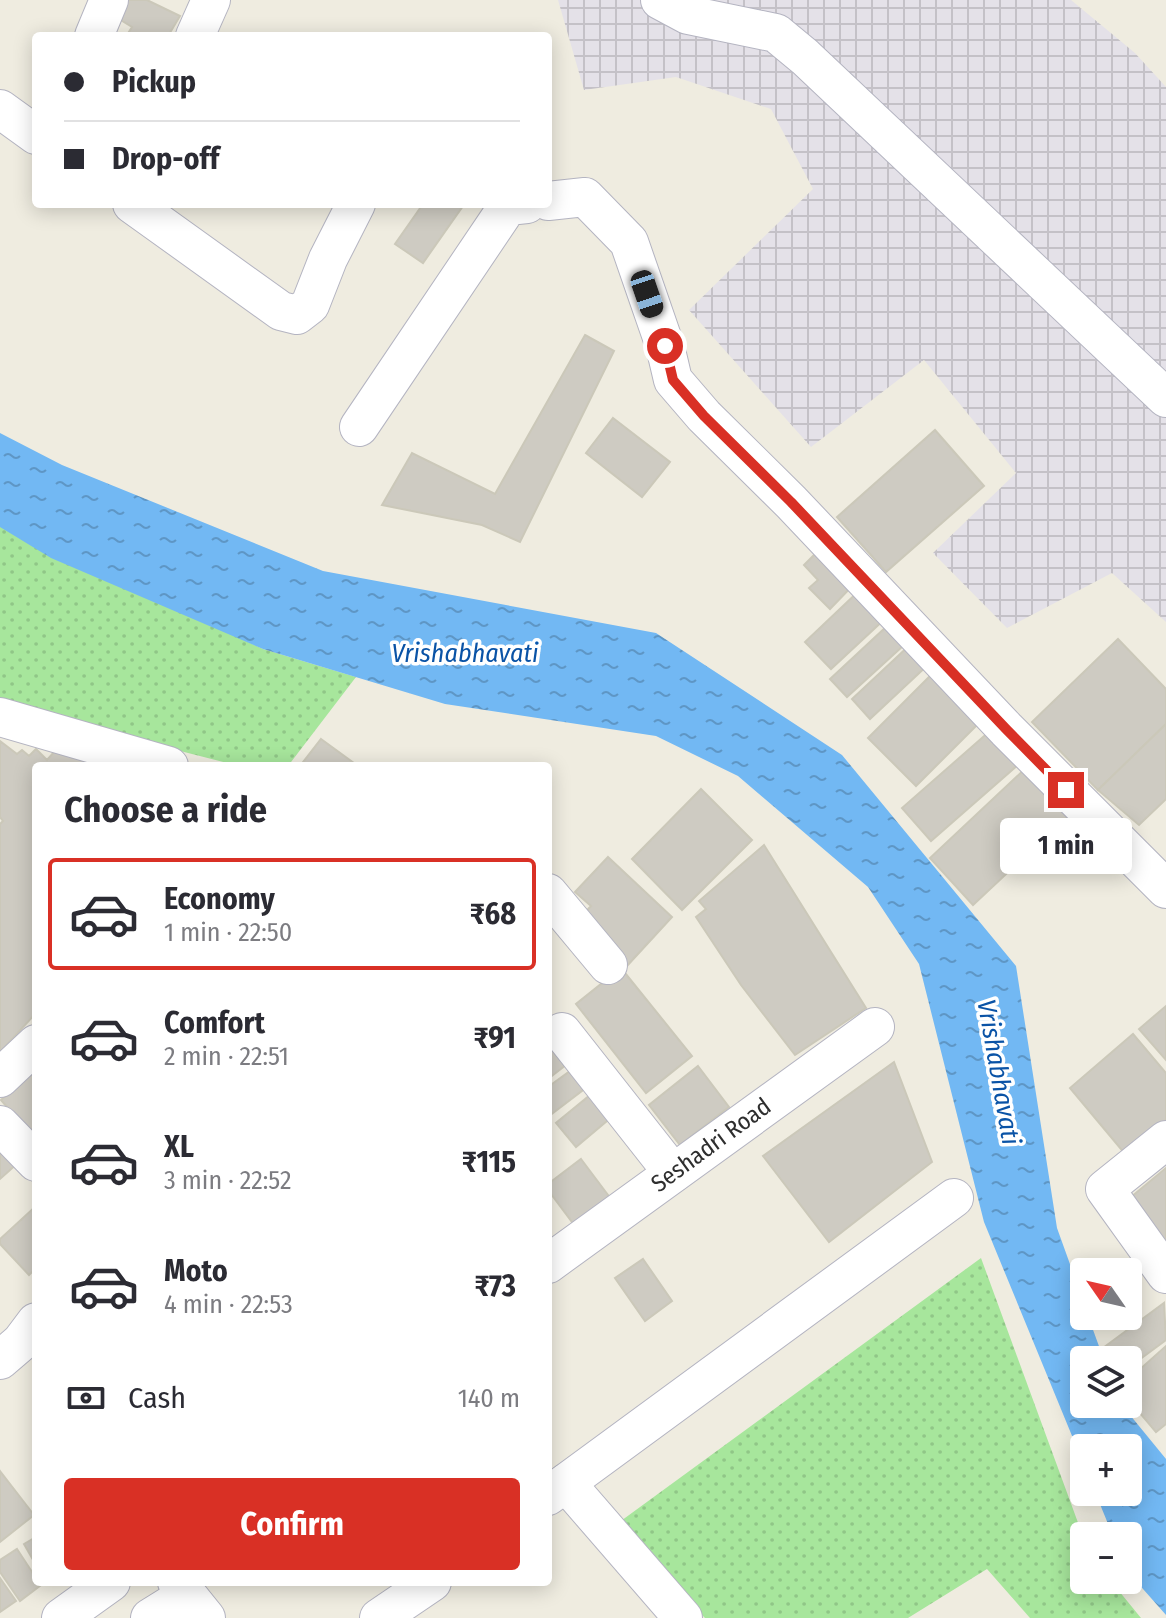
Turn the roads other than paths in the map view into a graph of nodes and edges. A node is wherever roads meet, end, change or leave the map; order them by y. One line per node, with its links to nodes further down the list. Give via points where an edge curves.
1 (109, 0): 4 (street)
2 (211, 0): 5 (street)
3 (660, 0): 12 (street, via 688,15 776,33)
4 (96, 32)
5 (197, 32)
6 (0, 109): 7 (street)
7 (32, 132)
8 (552, 201): 16 (street, via 585,197 629,242 673,380 704,416)
9 (138, 208): 10 (street, via 274,306 297,315 310,305)
10 (354, 208)
11 (507, 208): 13 (street)
12 (1166, 398)
13 (359, 427)
14 (0, 717): 15 (street)
15 (155, 762)
16 (1166, 889)
17 (552, 898): 18 (street)
18 (608, 965)
19 (875, 1027): 26 (street, Seshadri Road)
20 (562, 1032): 26 (street)
21 (32, 1048): 22 (street)
22 (0, 1078)
23 (0, 1125): 25 (street)
24 (1166, 1140): 29 (street, via 1105,1189)
25 (32, 1158)
26 (673, 1173): 28 (street, Seshadri Road)
27 (954, 1198): 32 (street)
28 (554, 1247)
29 (1166, 1274)
30 (32, 1327): 31 (street)
31 (0, 1360)
32 (557, 1489): 39 (street)
33 (105, 1586): 36 (street)
34 (426, 1586): 38 (street)
35 (190, 1598): 37 (street)
36 (61, 1618)
37 (150, 1618)
38 (379, 1618)
39 (683, 1618)

